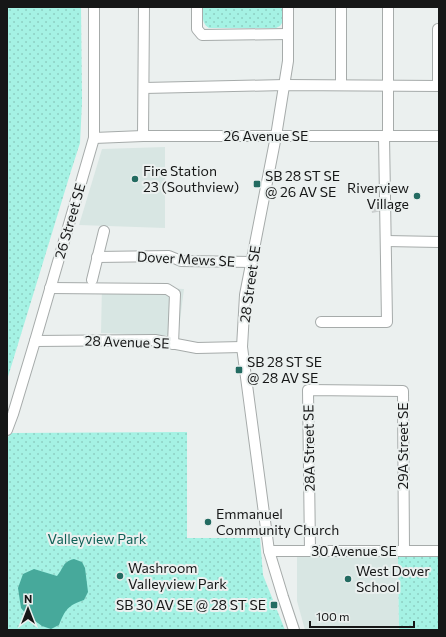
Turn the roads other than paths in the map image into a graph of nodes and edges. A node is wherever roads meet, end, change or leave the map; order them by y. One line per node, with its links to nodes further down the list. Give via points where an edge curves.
1 (94, 7): 18 (street, 26 Street SE)
2 (144, 7): 13 (street)
3 (197, 7): 8 (street, via 198,29 202,35)
4 (288, 7): 8 (street, 28 Street SE)
5 (341, 7): 10 (street)
6 (388, 7): 11 (street)
7 (439, 28): 12 (street)
8 (288, 34): 9 (street, 28 Street SE)
9 (285, 85): 10 (street); 13 (street); 15 (street, 28 Street SE)
10 (341, 85): 11 (street)
11 (388, 85): 12 (street); 16 (street)
12 (438, 86)
13 (144, 88): 14 (street)
14 (143, 136): 15 (street, 26 Avenue SE); 18 (street, 26 Avenue SE)
15 (276, 136): 16 (street, 26 Avenue SE); 25 (street, 28 Street SE)
16 (386, 136): 17 (street, 26 Avenue SE); 19 (street)
17 (439, 136)
18 (94, 138): 27 (street, 26 Street SE)
19 (385, 200): 20 (street); 20 (street, via 376,210 379,216)
20 (386, 219): 22 (street)
21 (104, 231): 24 (street)
22 (386, 241): 23 (street); 28 (street, via 387,322)
23 (439, 242)
24 (97, 257): 25 (street, Dover Mews SE, via 169,256 181,261); 26 (street)
25 (252, 262): 31 (street, 28 Street SE, via 245,295)
26 (92, 280)
27 (50, 288): 29 (street, 26 Street SE); 30 (street, via 167,289 175,294)
28 (322, 322)
29 (34, 341): 30 (street, 28 Avenue SE, via 155,340); 33 (street, 26 Street SE)
30 (173, 344): 31 (street, 28 Avenue SE, via 196,348)
31 (242, 347): 34 (street, 28 Street SE)
32 (354, 390): 35 (street, 28A Street SE, via 308,390); 36 (street, 29A Street SE, via 403,391)
33 (7, 430)
34 (269, 551): 35 (street, 30 Avenue SE); 38 (street, 28 Street SE)
35 (310, 551): 36 (street, 30 Avenue SE)
36 (404, 551): 37 (street, 30 Avenue SE)
37 (439, 551)
38 (294, 630)

